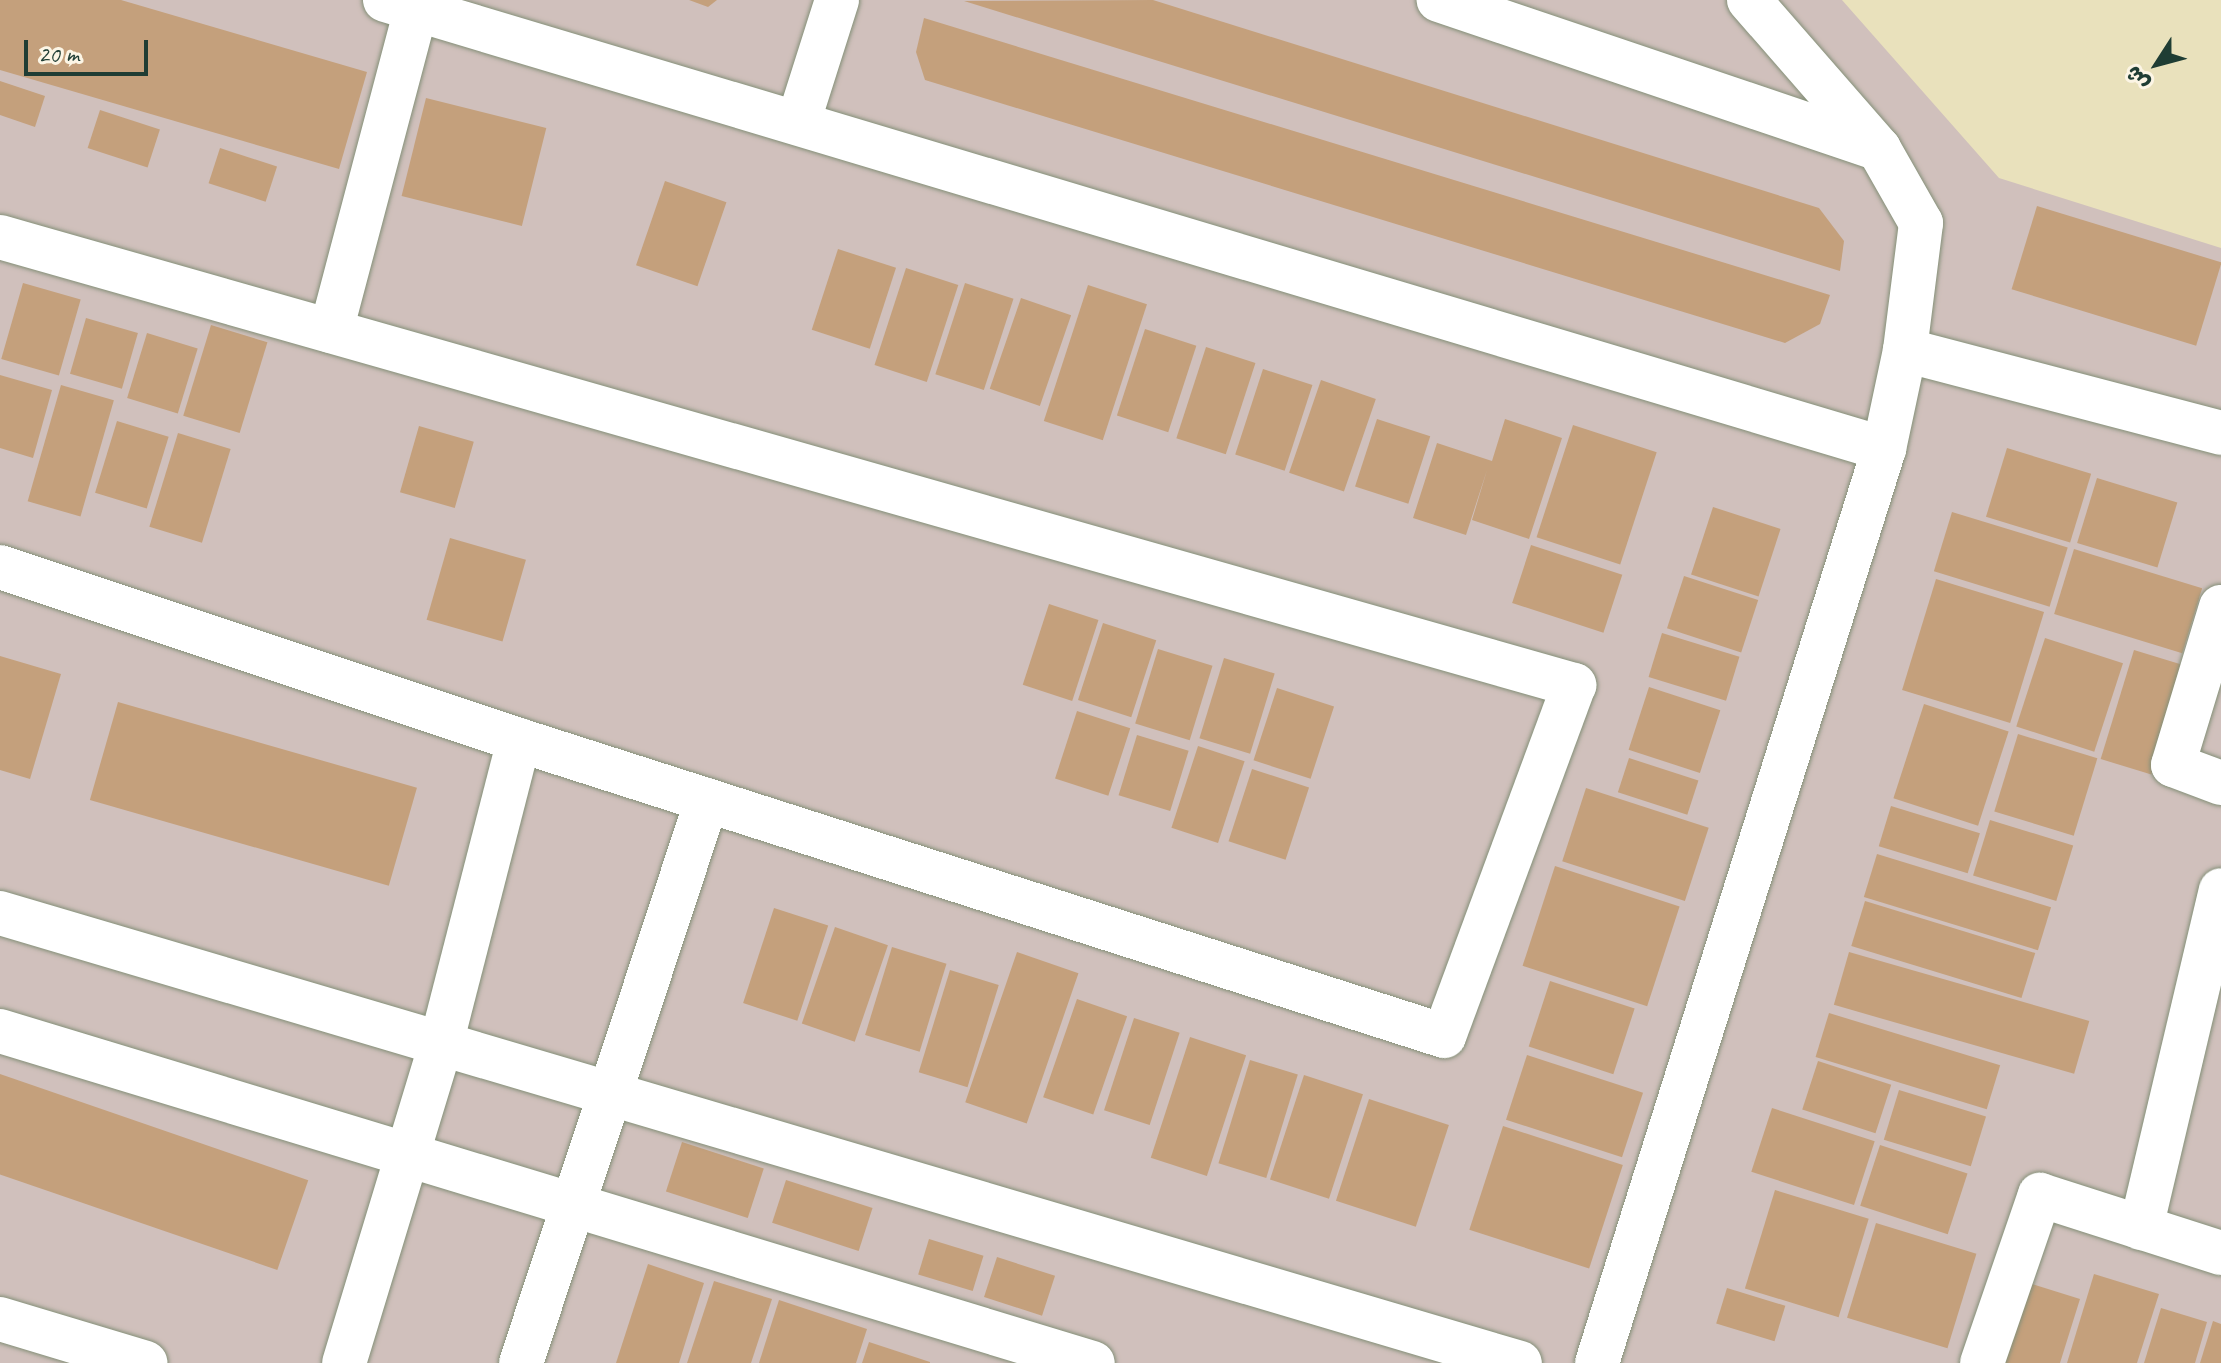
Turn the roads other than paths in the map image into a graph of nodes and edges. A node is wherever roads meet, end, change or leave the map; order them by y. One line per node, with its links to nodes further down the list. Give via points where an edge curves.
1 (837, 0): 5 (street)
2 (1439, 0): 6 (street)
3 (1749, 0): 6 (street)
4 (400, 5): 5 (street); 8 (street)
5 (798, 123): 11 (street)
6 (1879, 149): 9 (street, via 1921,223)
7 (0, 237): 8 (street)
8 (331, 331): 16 (street, via 1574,685 1444,1036)
9 (1905, 350): 10 (street); 11 (street)
10 (2221, 433)
11 (1884, 449): 32 (street)
12 (0, 567): 14 (street)
13 (2221, 607): 15 (street, via 2173,765)
14 (519, 740): 16 (street); 20 (street)
15 (2221, 783)
16 (707, 800): 21 (street)
17 (2221, 890): 24 (street)
18 (0, 913): 20 (street)
19 (0, 1031): 22 (street)
20 (441, 1044): 21 (street); 22 (street)
21 (608, 1094): 23 (street); 31 (street)
22 (408, 1154): 23 (street); 28 (street)
23 (571, 1203): 29 (street); 30 (street)
24 (2141, 1228): 25 (street); 33 (street, via 2040,1195)
25 (2221, 1253)
26 (0, 1319): 27 (street)
27 (146, 1363)
28 (344, 1363)
29 (521, 1363)
30 (1093, 1363)
31 (1520, 1363)
32 (1597, 1363)
33 (1982, 1363)

